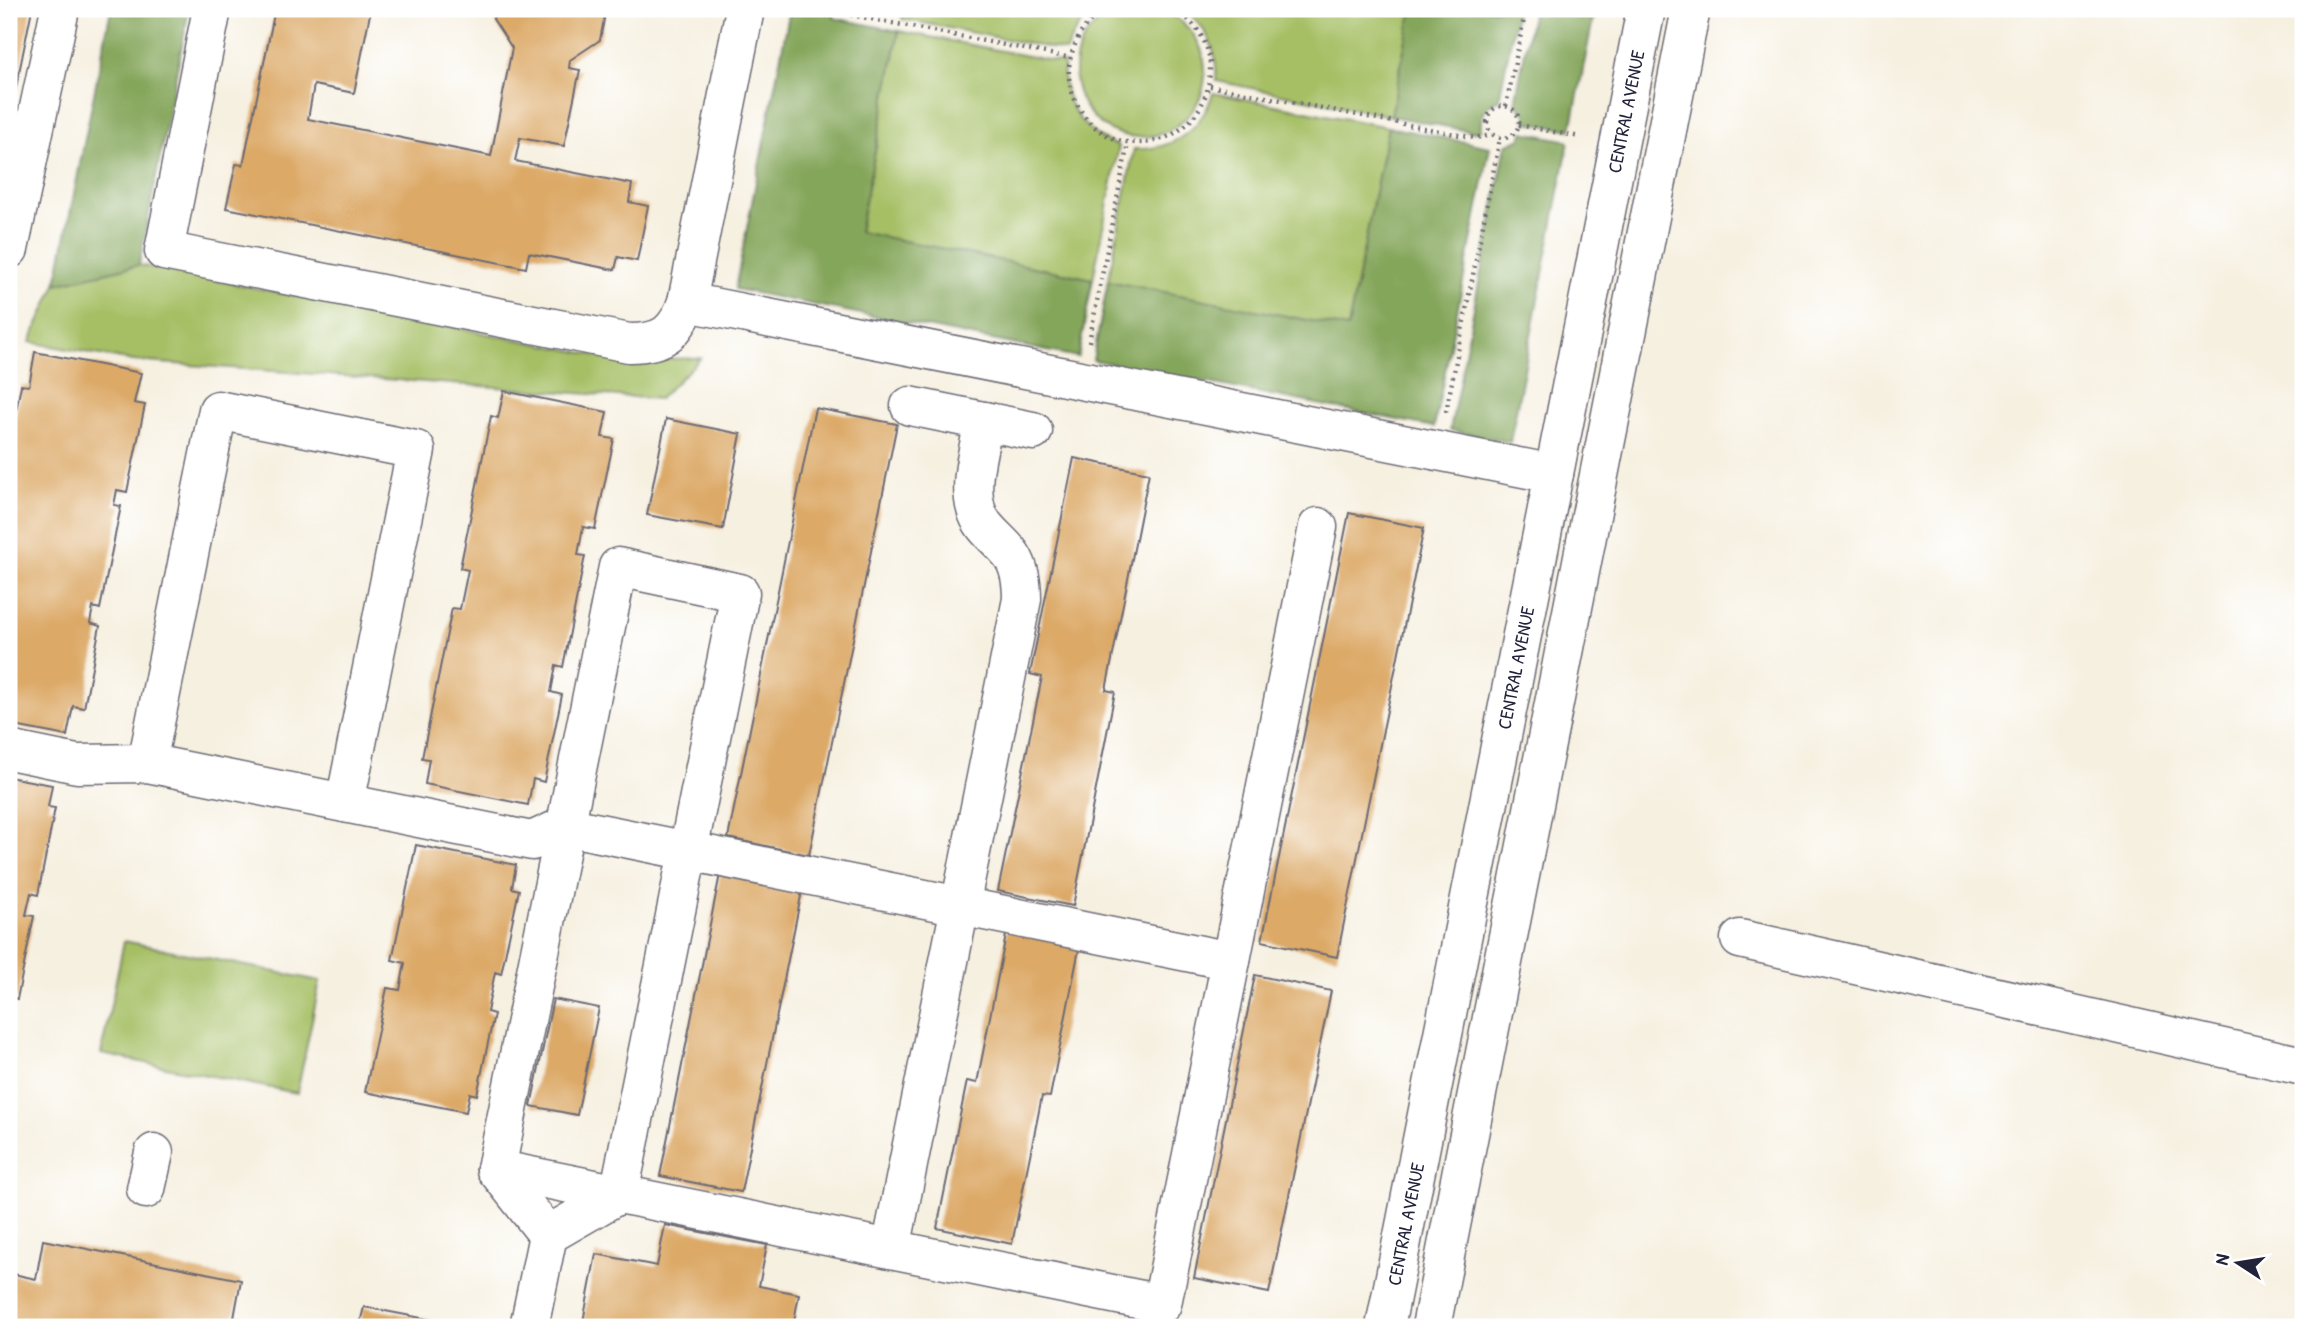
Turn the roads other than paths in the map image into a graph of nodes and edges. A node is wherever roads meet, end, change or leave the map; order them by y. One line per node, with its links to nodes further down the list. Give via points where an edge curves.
1 (61, 9): 6 (lane)
2 (212, 9): 7 (lane, via 164,251 629,343 661,339 673,330)
3 (745, 9): 7 (lane)
4 (1646, 9): 11 (lane, CENTRAL AVENUE)
5 (1691, 9): 28 (lane)
6 (9, 249)
7 (687, 302): 11 (lane)
8 (910, 406): 9 (lane)
9 (984, 421): 10 (lane); 18 (lane, via 973,481 976,510 991,535 1011,554 1022,583 1022,599)
10 (1033, 431)
11 (1554, 474): 27 (lane, CENTRAL AVENUE)
12 (1318, 527): 20 (lane)
13 (9, 750): 14 (lane, via 78,764)
14 (147, 763): 15 (lane); 15 (lane, via 218,410 416,450)
15 (345, 803): 16 (lane, via 533,841)
16 (565, 826): 17 (lane); 17 (lane, via 618,568 740,593); 22 (lane)
17 (688, 851): 18 (lane); 23 (lane)
18 (960, 906): 20 (lane); 25 (lane)
19 (1740, 939): 21 (lane)
20 (1231, 961): 25 (lane, via 1162,1304)
21 (2303, 1066)
22 (496, 1169): 23 (lane); 24 (lane)
23 (619, 1194): 24 (lane); 25 (lane)
24 (548, 1235): 26 (lane)
25 (891, 1249)
26 (529, 1327)
27 (1385, 1327)
28 (1430, 1327)

